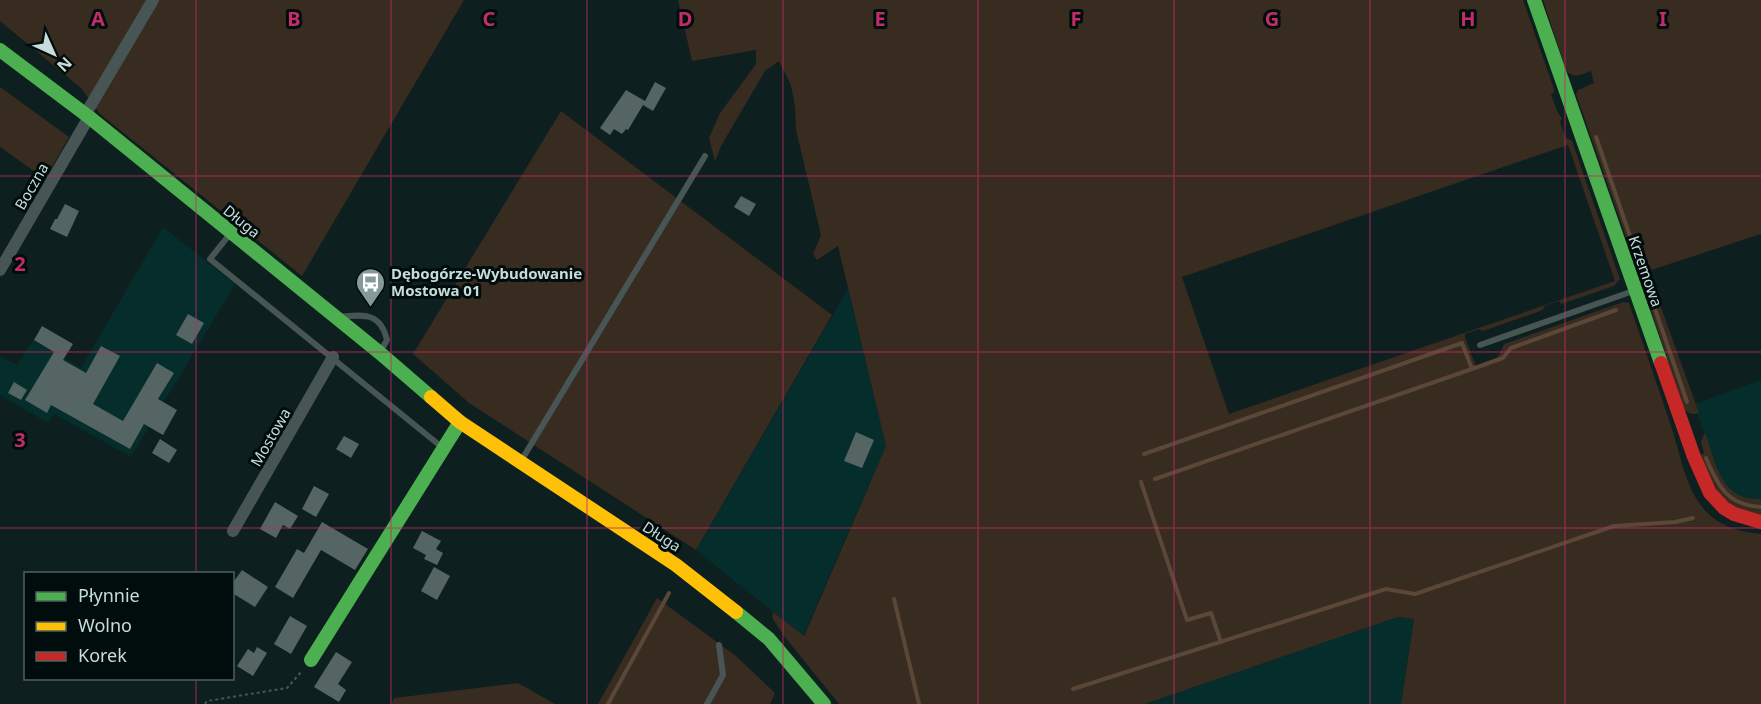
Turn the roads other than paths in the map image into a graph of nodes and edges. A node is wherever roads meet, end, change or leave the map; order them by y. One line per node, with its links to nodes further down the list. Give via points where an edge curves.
1 (153, 0): 4 (street, Boczna)
2 (1534, 0): 8 (street, Krzemowa)
3 (0, 50): 4 (street, Długa)
4 (87, 116): 6 (street, Długa); 7 (street, Boczna)
5 (705, 156): 15 (lane)
6 (230, 233): 9 (street, Długa); 12 (lane, via 210,259)
7 (0, 270)
8 (1636, 290): 10 (lane); 16 (street, Krzemowa, via 1706,488 1720,507)
9 (334, 317): 11 (street, Długa); 11 (lane, via 368,315 379,322 387,340)
10 (1480, 345)
11 (380, 352): 13 (street, Długa)
12 (333, 357): 14 (lane); 17 (street, Mostowa)
13 (460, 422): 14 (street); 15 (street, Długa)
14 (443, 448): 19 (street)
15 (521, 462): 21 (street, Długa, via 676,565 729,606 769,639)
16 (1761, 522)
17 (233, 531)
18 (719, 645): 20 (lane, via 723,675)
19 (312, 660)
20 (707, 704)
21 (825, 704)

